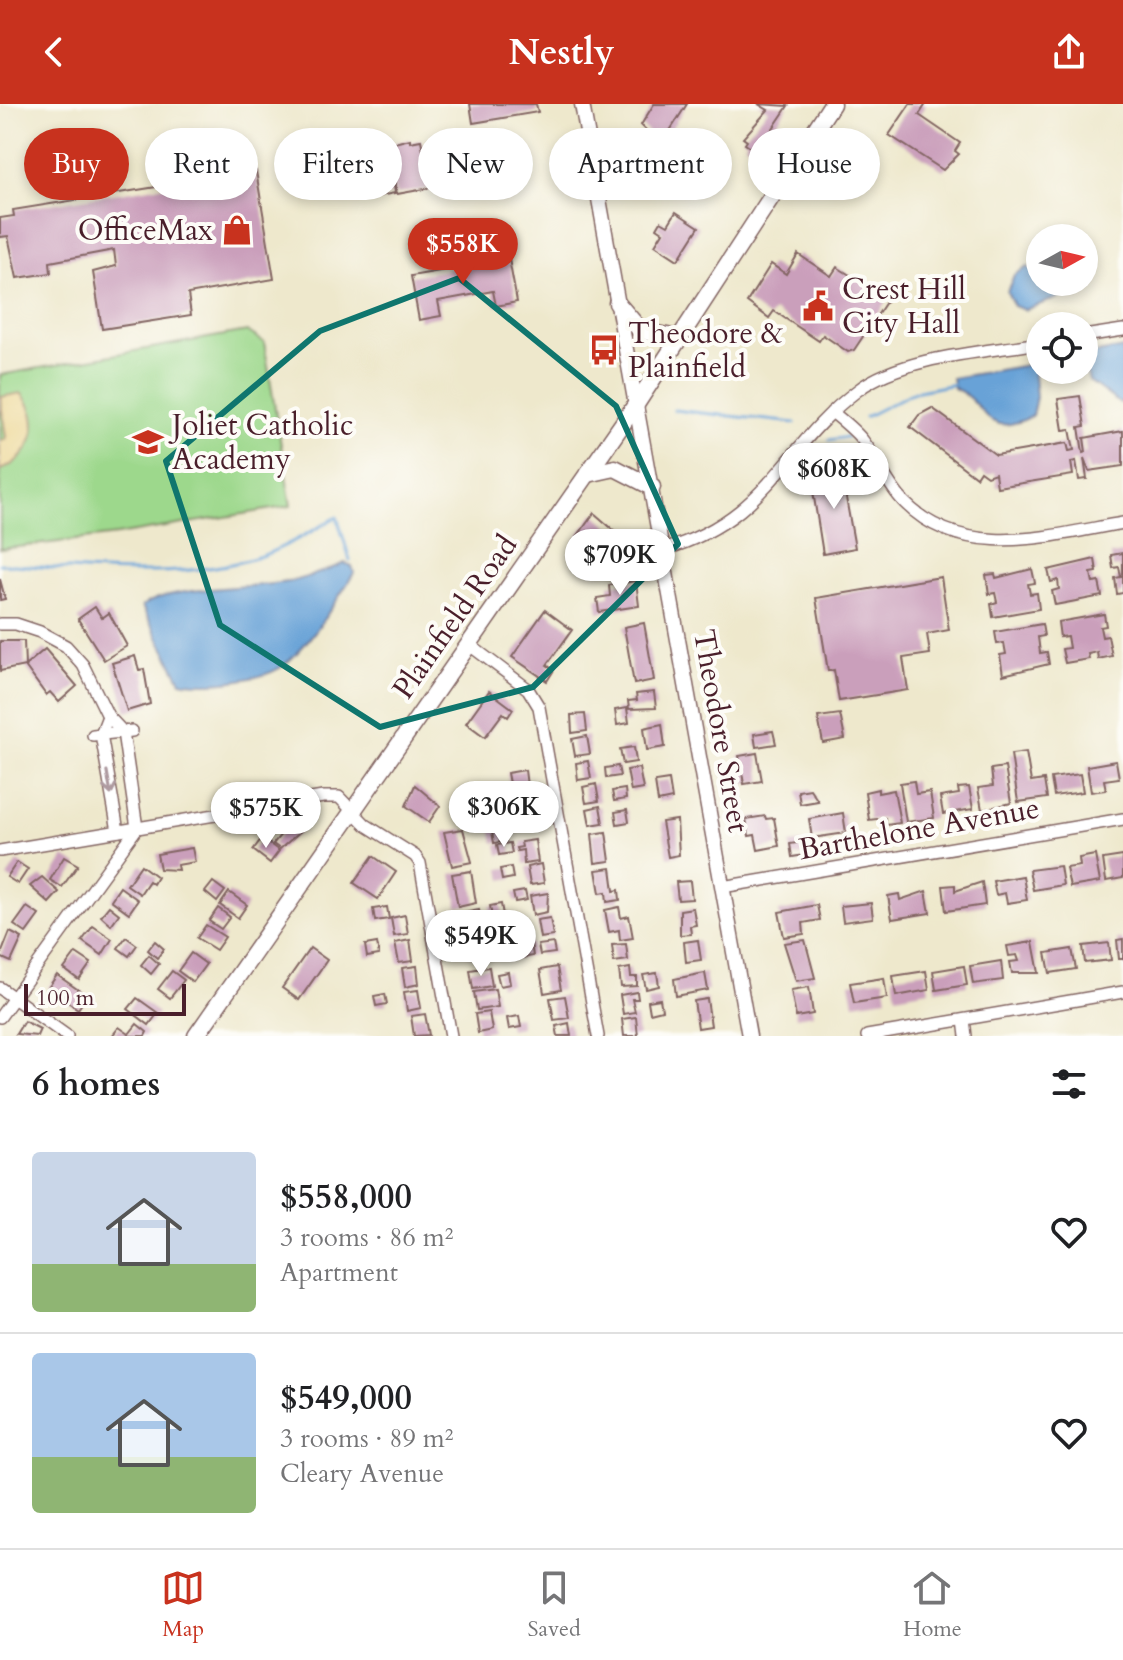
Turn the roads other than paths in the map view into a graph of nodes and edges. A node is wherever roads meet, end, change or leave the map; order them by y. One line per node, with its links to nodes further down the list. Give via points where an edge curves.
1 (582, 104): 3 (main road, Theodore Street)
2 (832, 104): 6 (main road, Plainfield Road)
3 (617, 303): 6 (main road, via 641,331); 8 (main road, Theodore Street)
4 (1123, 330): 5 (street)
5 (1098, 334)
6 (678, 338): 8 (main road, Plainfield Road)
7 (1026, 346): 9 (street, via 889,372 859,388)
8 (637, 403): 10 (main road, Plainfield Road); 11 (main road, Theodore Street)
9 (832, 412): 12 (street, via 862,439 905,503 927,521 956,533 988,541 1020,540); 13 (street, via 765,489 726,524)
10 (588, 474): 11 (main road, via 615,468); 15 (main road, Plainfield Road)
11 (652, 487): 13 (main road, Theodore Street)
12 (1123, 523)
13 (663, 550): 24 (main road, Theodore Street)
14 (0, 624): 16 (street, via 40,632 66,646 83,665)
15 (471, 646): 19 (main road, Plainfield Road); 33 (street, via 528,689 539,707)
16 (108, 716): 17 (street); 18 (street)
17 (127, 731): 18 (street); 21 (street)
18 (97, 735): 22 (street, one-way to 22)
19 (352, 811): 21 (street, via 339,797 323,797); 31 (main road, Plainfield Road); 32 (street, via 420,863)
20 (1123, 819): 24 (street, Barthelone Avenue)
21 (137, 828): 22 (street); 27 (street)
22 (118, 831): 23 (street)
23 (0, 851)
24 (722, 887): 34 (main road, Theodore Street)
25 (0, 988): 27 (street)
26 (1123, 992): 29 (street)
27 (14, 997): 28 (street); 30 (street)
28 (0, 1017)
29 (964, 1020): 35 (street); 36 (street)
30 (67, 1036)
31 (196, 1036)
32 (451, 1036)
33 (598, 1036)
34 (749, 1036)
35 (867, 1036)
36 (966, 1036)

